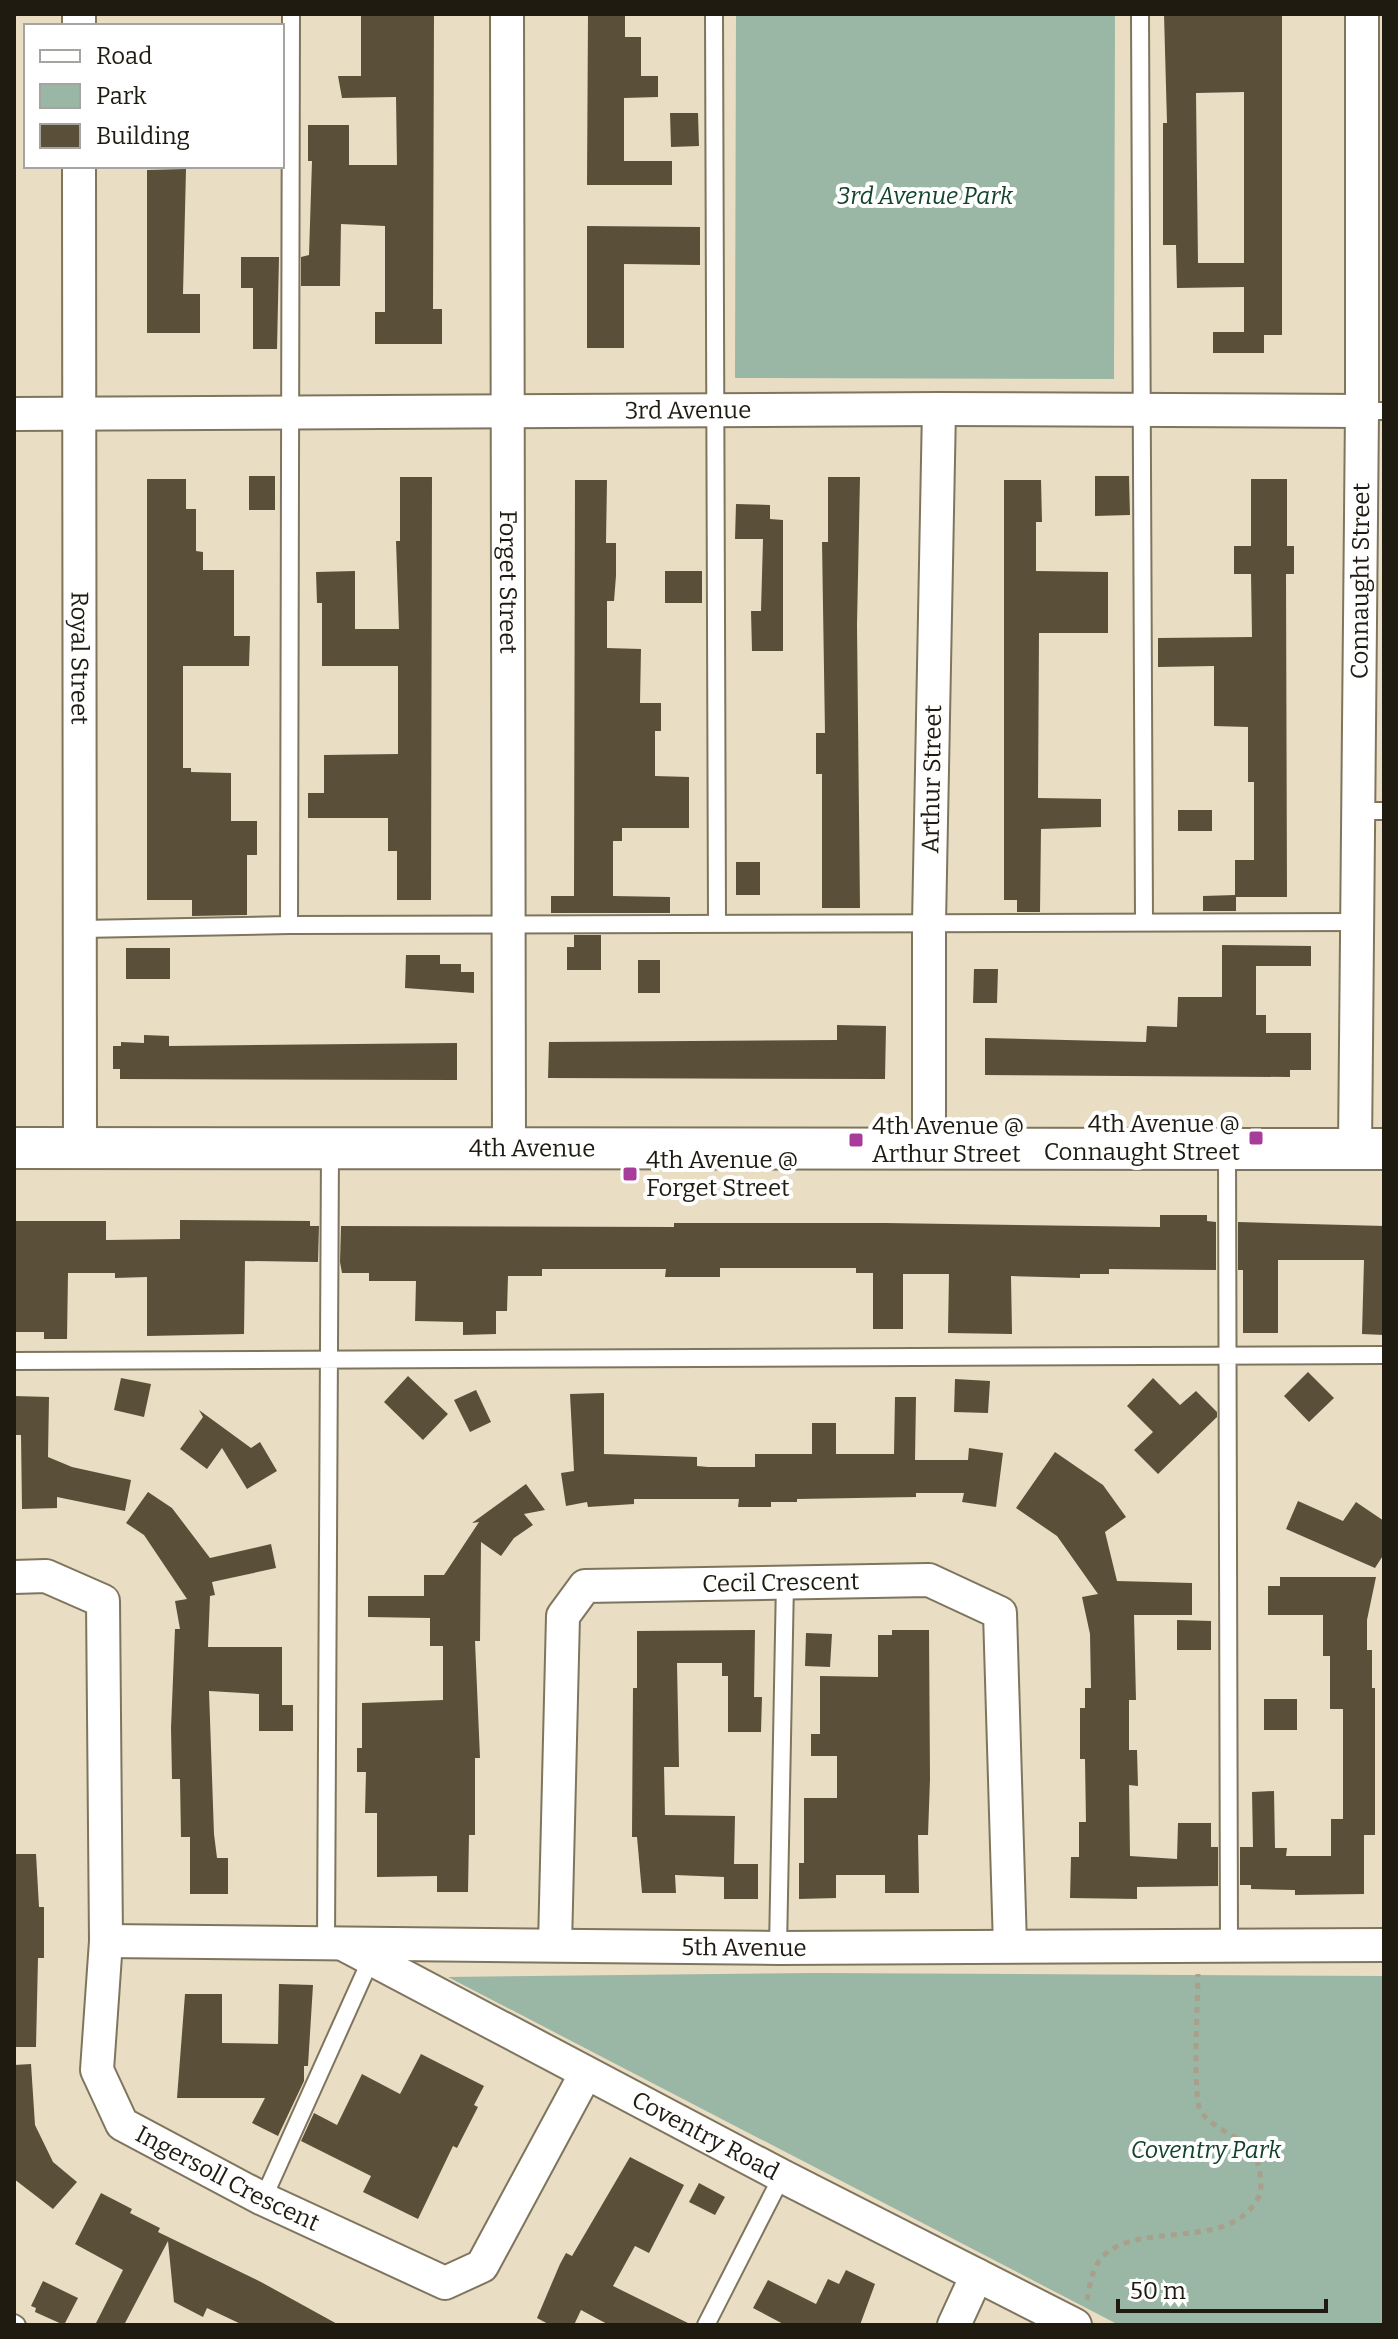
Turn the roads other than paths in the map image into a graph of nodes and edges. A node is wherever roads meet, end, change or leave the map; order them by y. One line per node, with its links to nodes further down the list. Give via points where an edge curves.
1 (291, 14): 14 (lane)
2 (507, 14): 10 (street, Forget Street)
3 (714, 14): 12 (lane)
4 (1140, 14): 8 (lane)
5 (1362, 14): 9 (street, Connaught Street)
6 (79, 168): 11 (street, Royal Street)
7 (939, 409): 8 (street, 3rd Avenue); 12 (street, 3rd Avenue); 20 (street, Arthur Street)
8 (1142, 410): 9 (street, 3rd Avenue); 16 (lane)
9 (1373, 411): 15 (street, Connaught Street)
10 (508, 412): 12 (street, 3rd Avenue); 14 (street, 3rd Avenue); 17 (street, Forget Street)
11 (80, 413): 13 (street, 3rd Avenue); 14 (street, 3rd Avenue); 22 (street, Royal Street)
12 (715, 413): 19 (lane)
13 (14, 414)
14 (292, 414): 21 (lane)
15 (1371, 811): 18 (street, Connaught Street)
16 (1144, 921): 18 (lane); 20 (lane)
17 (509, 922): 19 (lane); 21 (lane); 28 (street, Forget Street)
18 (1357, 922): 27 (street, Connaught Street)
19 (717, 923): 20 (lane)
20 (929, 924): 29 (street, Arthur Street)
21 (289, 925): 22 (lane)
22 (81, 929): 24 (street, Royal Street)
23 (14, 1148): 24 (street, 4th Avenue)
24 (80, 1149): 25 (street, 4th Avenue)
25 (330, 1149): 28 (street, 4th Avenue); 33 (lane)
26 (1227, 1149): 27 (street, 4th Avenue); 29 (street, 4th Avenue); 31 (lane)
27 (1369, 1149)
28 (509, 1150): 29 (street, 4th Avenue)
29 (929, 1151)
30 (1384, 1355): 31 (lane)
31 (1228, 1356): 33 (lane); 41 (lane)
32 (14, 1361): 33 (lane)
33 (329, 1361): 37 (lane)
34 (14, 1577): 36 (street, Ingersoll Crescent, via 46,1576 103,1601)
35 (785, 1582): 38 (street, Cecil Crescent, via 585,1586 563,1616); 40 (street, Cecil Crescent, via 929,1580 1000,1613); 42 (lane)
36 (106, 1941): 37 (street, 5th Avenue); 46 (street, Ingersoll Crescent, via 97,2070 122,2124)
37 (332, 1942): 38 (street, 5th Avenue); 43 (street, Coventry Road)
38 (555, 1945): 42 (street, 5th Avenue)
39 (1384, 1945): 41 (street, 5th Avenue)
40 (1010, 1946): 41 (street, 5th Avenue); 42 (street, 5th Avenue)
41 (1229, 1946)
42 (778, 1948)
43 (371, 1959): 44 (street, Coventry Road); 46 (lane)
44 (586, 2073): 45 (street, Coventry Road); 46 (street, Ingersoll Crescent, via 482,2266 445,2283)
45 (782, 2176): 47 (street, Coventry Road); 49 (lane)
46 (263, 2199)
47 (977, 2275): 48 (street, Coventry Road); 50 (street)
48 (1068, 2321)
49 (706, 2325)
50 (954, 2325)

